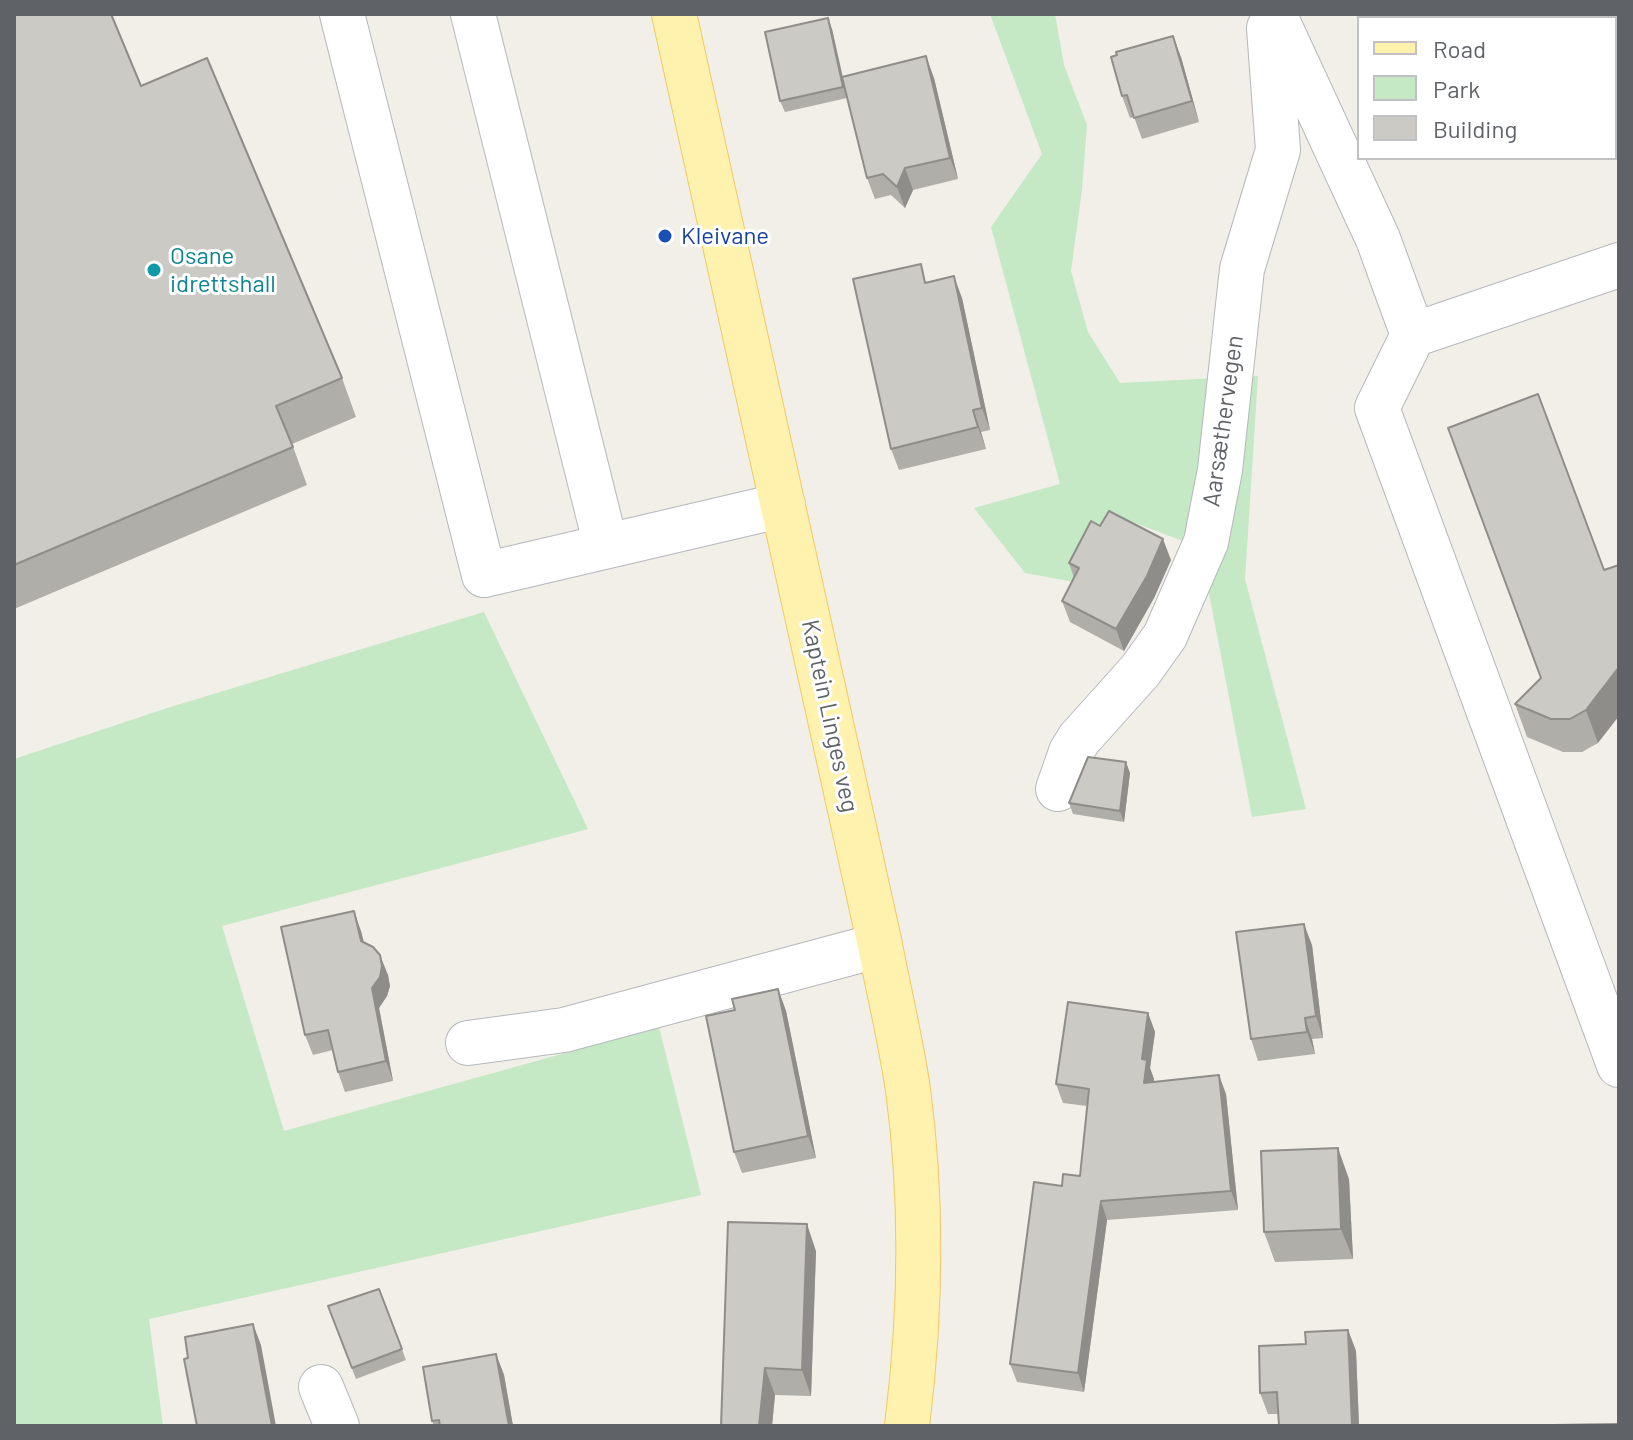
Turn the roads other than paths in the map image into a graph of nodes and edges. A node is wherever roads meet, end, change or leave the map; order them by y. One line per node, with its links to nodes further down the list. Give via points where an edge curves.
1 (342, 14): 9 (lane, via 484,575)
2 (473, 14): 9 (lane)
3 (674, 14): 8 (main road, Kaptein Linges veg)
4 (1267, 14): 10 (lane, Aarsæthervegen, via 1278,150 1242,269 1220,470 1206,542 1165,636 1079,739)
5 (1274, 14): 7 (lane, via 1378,239)
6 (1619, 265): 7 (lane)
7 (1413, 335): 13 (lane, via 1377,408)
8 (783, 505): 9 (lane); 11 (main road, Kaptein Linges veg)
9 (606, 546)
10 (1058, 789)
11 (880, 945): 12 (lane, via 564,1030); 14 (main road, Kaptein Linges veg, via 908,1089 919,1217 920,1300)
12 (468, 1043)
13 (1619, 1065)
14 (907, 1426)

